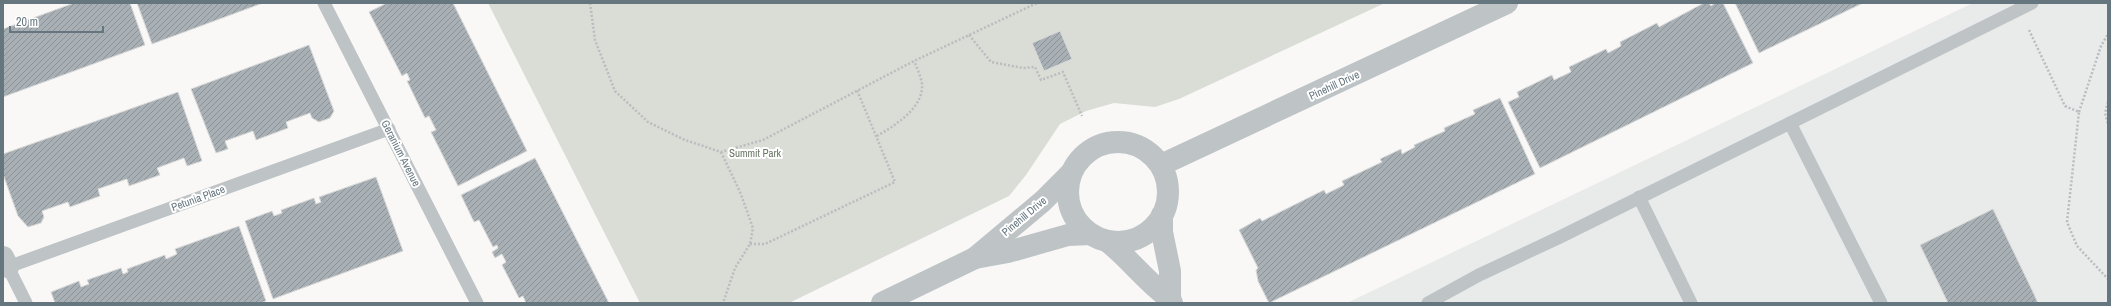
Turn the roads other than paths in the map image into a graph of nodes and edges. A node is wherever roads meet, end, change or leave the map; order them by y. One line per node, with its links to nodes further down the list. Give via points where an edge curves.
1 (324, 3): 5 (lane, Geranium Avenue)
2 (1506, 3): 6 (street, Pinehill Drive)
3 (2032, 3): 4 (lane)
4 (1790, 123): 8 (lane); 19 (lane)
5 (388, 129): 12 (lane, Petunia Place); 14 (lane, Geranium Avenue)
6 (1161, 165): 7 (street, via 1151,154 1137,145 1122,142 1106,143 1092,149); 9 (street, via 1168,190)
7 (1071, 173): 10 (street, via 1068,200 1073,214 1081,225); 11 (street, Pinehill Drive, via 1043,201)
8 (1639, 197): 17 (lane, via 1479,275); 18 (lane)
9 (1162, 216): 10 (street, via 1152,228 1139,237 1123,242); 13 (street, via 1162,232 1170,271)
10 (1099, 238): 11 (street, Pinehill Drive, via 1068,235 1008,252); 13 (street, via 1134,264 1152,287)
11 (974, 258): 16 (street, Pinehill Drive)
12 (6, 262): 15 (lane)
13 (1171, 301)
14 (473, 302)
15 (26, 303)
16 (882, 303)
17 (1428, 303)
18 (1691, 303)
19 (1881, 303)

